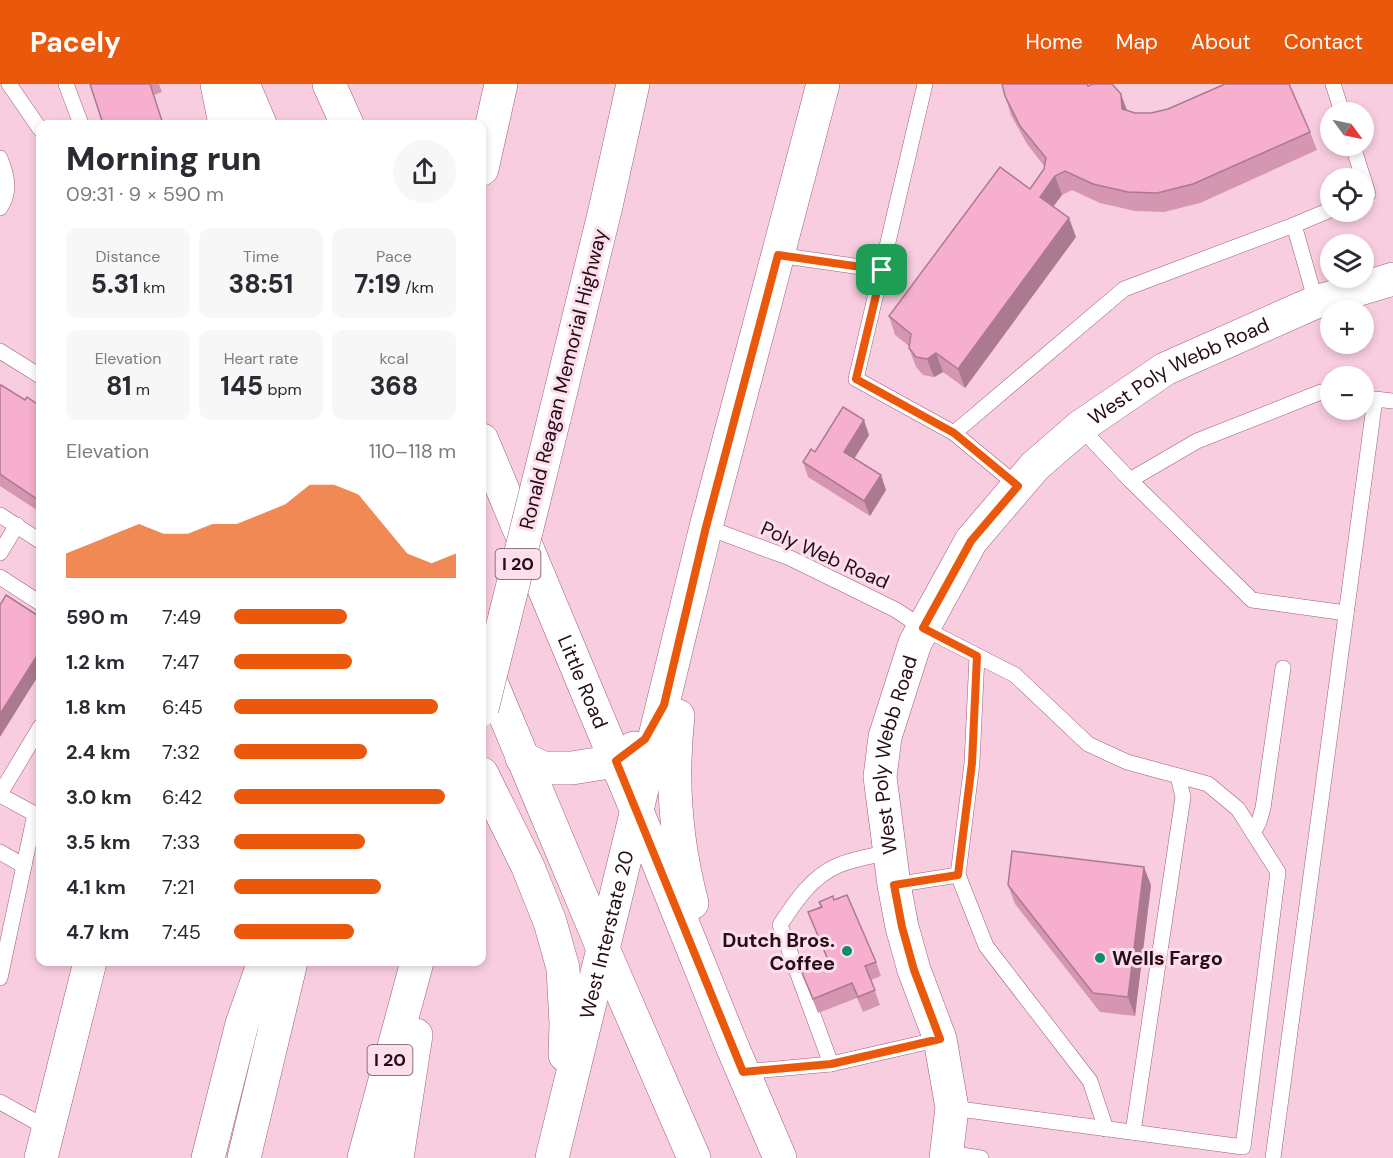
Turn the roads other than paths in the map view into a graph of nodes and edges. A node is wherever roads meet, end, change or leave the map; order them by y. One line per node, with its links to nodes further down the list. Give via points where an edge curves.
1 (8, 84): 12 (lane); 18 (lane)
2 (66, 84): 14 (lane)
3 (217, 84): 15 (main road)
4 (243, 84): 16 (main road)
5 (329, 84): 17 (main road)
6 (501, 84): 19 (main road)
7 (633, 84): 21 (main road, Ronald Reagan Memorial Highway / I 20)
8 (653, 84): 21 (main road)
9 (823, 84): 25 (main road, West Interstate 20)
10 (925, 84): 26 (lane)
11 (1333, 84): 13 (lane)
12 (0, 94)
13 (1339, 102)
14 (80, 120)
15 (224, 120)
16 (258, 120)
17 (345, 120)
18 (36, 123)
19 (486, 151)
20 (0, 158): 22 (lane, via 8,176)
21 (606, 206): 53 (main road, Ronald Reagan Memorial Highway / I 20, bridge)
22 (0, 208)
23 (1320, 214): 24 (lane)
24 (1294, 225): 28 (lane); 36 (lane, via 1124,289)
25 (778, 255): 26 (lane); 42 (main road, West Interstate 20)
26 (882, 270): 36 (lane, via 856,379)
27 (1393, 279): 28 (main road, West Poly Webb Road)
28 (1316, 302): 35 (main road, West Poly Webb Road, via 1165,369)
29 (0, 351): 30 (lane)
30 (36, 374)
31 (1320, 393): 38 (lane, via 1197,441)
32 (1374, 399): 33 (lane)
33 (1393, 401)
34 (1367, 420): 48 (lane)
35 (1080, 427): 38 (lane); 39 (main road, West Poly Webb Road)
36 (954, 433): 39 (lane)
37 (486, 450): 57 (main road, Little Road)
38 (1130, 480): 48 (lane, via 1252,600)
39 (1018, 486): 49 (main road, West Poly Webb Road, via 971,541)
40 (0, 515): 41 (lane)
41 (17, 525): 43 (lane); 44 (lane)
42 (706, 527): 46 (main road, West Interstate 20); 49 (lane, Poly Web Road, via 790,558 896,610)
43 (36, 538)
44 (0, 552)
45 (0, 577): 47 (lane)
46 (693, 585): 54 (main road, West Interstate 20); 78 (main road, via 674,748 676,794 684,874)
47 (36, 600)
48 (1346, 613): 95 (lane)
49 (923, 628): 50 (lane, Poly Web Road); 66 (main road, West Poly Webb Road, via 885,737 880,777)
50 (977, 656): 58 (lane, Poly Web Road, via 1015,675 1088,744 1127,762); 68 (lane, via 972,763)
51 (486, 668): 56 (main road)
52 (1283, 668): 64 (lane, via 1263,808)
53 (486, 693)
54 (664, 705): 57 (main road, via 645,739); 61 (main road, West Interstate 20)
55 (36, 734): 60 (lane)
56 (522, 758): 57 (main road, via 543,768 560,769); 70 (main road)
57 (616, 761): 61 (main road, Little Road)
58 (1178, 776): 64 (lane, Poly Web Road, via 1208,784 1238,809); 84 (lane, via 1183,797)
59 (486, 782): 82 (main road, via 528,867 563,968)
60 (0, 795): 62 (lane)
61 (638, 813): 70 (main road, West Interstate 20); 78 (main road, Little Road)
62 (36, 815)
63 (36, 823): 67 (lane)
64 (1253, 833): 84 (lane, Poly Web Road, via 1278,872 1243,1147)
65 (0, 852): 67 (lane)
66 (889, 852): 69 (main road, West Poly Webb Road); 79 (lane, via 838,865 820,875 780,925)
67 (24, 866): 76 (lane)
68 (958, 875): 69 (lane); 83 (lane, via 986,946 1090,1081)
69 (894, 885): 77 (main road, West Poly Webb Road, via 914,970)
70 (604, 951): 82 (main road, West Interstate 20); 92 (main road)
71 (89, 966): 85 (main road)
72 (263, 966): 87 (main road, via 242,1024)
73 (290, 966): 88 (main road)
74 (416, 966): 89 (main road, I 20)
75 (426, 966): 90 (main road)
76 (0, 978)
77 (940, 1039): 79 (lane); 81 (main road, West Poly Webb Road)
78 (738, 1059): 79 (lane); 93 (main road, Little Road)
79 (831, 1064)
80 (0, 1102): 85 (lane)
81 (952, 1108): 83 (lane); 86 (main road, West Poly Webb Road)
82 (564, 1112): 91 (main road, West Interstate 20)
83 (1107, 1129): 84 (lane)
84 (1136, 1133)
85 (44, 1143)
86 (947, 1155): 94 (lane)
87 (208, 1158)
88 (244, 1158)
89 (364, 1158)
90 (397, 1158)
91 (552, 1158)
92 (694, 1158)
93 (780, 1158)
94 (981, 1158)
95 (1273, 1158)

